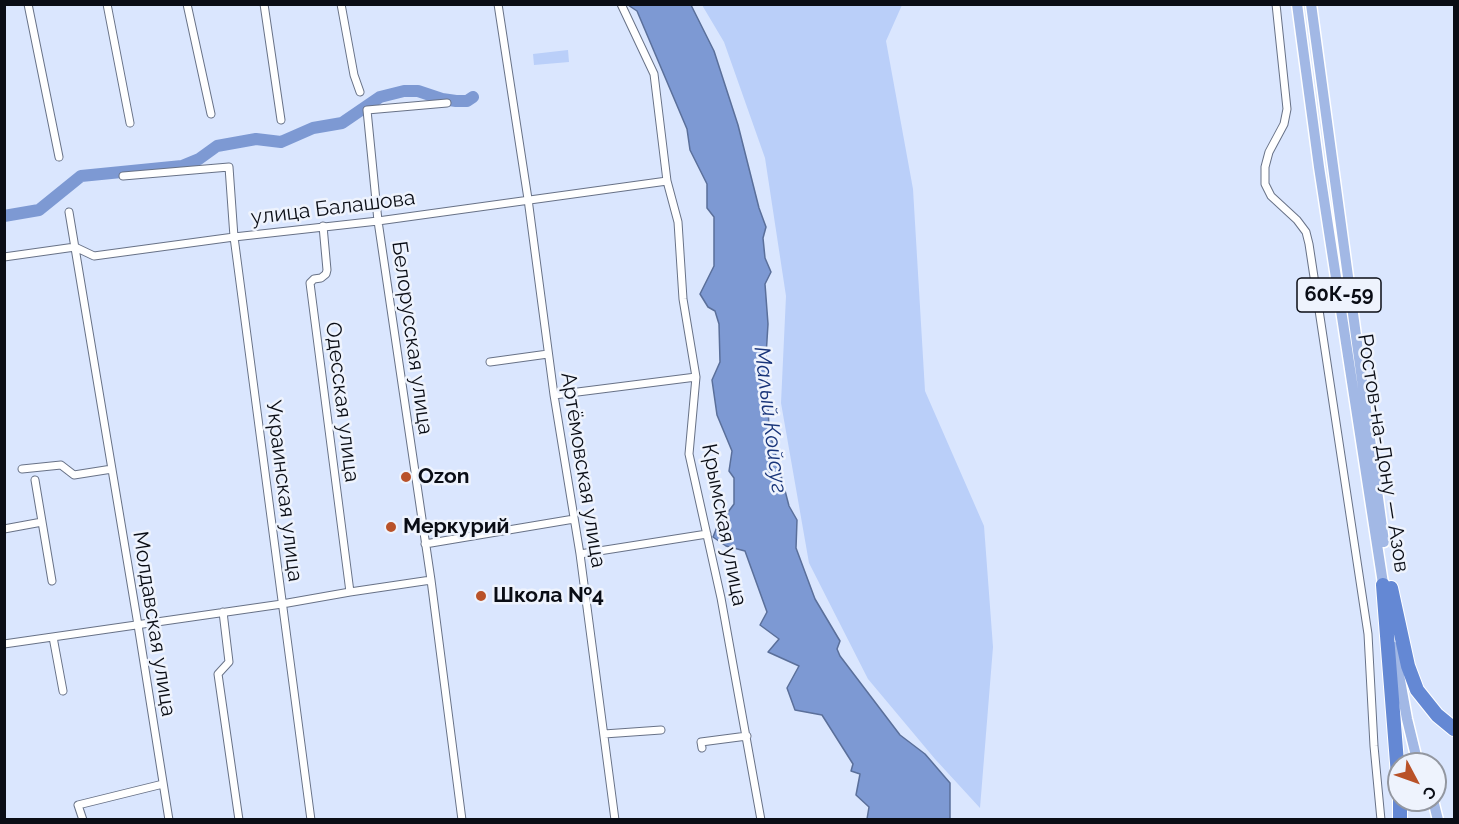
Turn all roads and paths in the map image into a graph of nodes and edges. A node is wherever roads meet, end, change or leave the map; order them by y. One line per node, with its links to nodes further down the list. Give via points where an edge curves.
1 (28, 4): 16 (street)
2 (107, 4): 15 (street)
3 (187, 4): 13 (street)
4 (264, 4): 14 (street)
5 (341, 4): 11 (street)
6 (498, 4): 19 (street, Артёмовская улица)
7 (621, 4): 18 (street, Крымская улица, via 654,74)
8 (1276, 4): 65 (street, via 1287,109 1284,124 1269,152 1265,184 1271,196 1298,220 1309,244 1368,634)
9 (1297, 4): 41 (main road, Ростов-на-Дону — Азов / 60К-59)
10 (1311, 4): 41 (main road, Ростов-на-Дону — Азов / 60К-59)
11 (360, 92)
12 (447, 103): 21 (street, Белорусская улица, via 367,110)
13 (211, 114)
14 (281, 120)
15 (130, 123)
16 (59, 157)
17 (123, 176): 23 (street, Украинская улица, via 229,167)
18 (667, 181): 19 (street, улица Балашова); 28 (street, Крымская улица, via 678,222 683,299)
19 (528, 199): 21 (street, улица Балашова); 26 (street, Артёмовская улица)
20 (69, 212): 24 (street, Молдавская улица)
21 (378, 221): 22 (street, улица Балашова); 37 (street, Белорусская улица)
22 (323, 226): 23 (street, улица Балашова); 42 (street, Одесская улица, via 327,270 310,283)
23 (234, 237): 24 (street, улица Балашова, via 94,256); 43 (street, Украинская улица)
24 (75, 247): 25 (street, улица Балашова); 31 (street, Молдавская улица)
25 (4, 257)
26 (548, 354): 27 (street, Артёмовская улица); 29 (street, Артёмовская улица)
27 (490, 362)
28 (696, 377): 29 (street); 36 (street, Крымская улица, via 689,454)
29 (554, 395): 33 (street, Артёмовская улица)
30 (22, 469): 31 (street, via 61,465 74,475)
31 (112, 469): 45 (street, Молдавская улица)
32 (35, 480): 34 (street)
33 (574, 519): 37 (street); 38 (street, Артёмовская улица)
34 (42, 522): 35 (street); 40 (street)
35 (4, 530)
36 (707, 534): 38 (street); 52 (street, Крымская улица)
37 (425, 544): 39 (street, Белорусская улица)
38 (580, 554): 51 (street, Артёмовская улица)
39 (431, 580): 42 (street); 62 (street, Белорусская улица)
40 (52, 581)
41 (1386, 584): 49 (highway, via 1417,690 1437,715); 54 (highway); 55 (main road, Ростов-на-Дону — Азов / 60К-59); 56 (main road, Ростов-на-Дону — Азов / 60К-59)
42 (350, 592): 43 (street)
43 (282, 604): 44 (street); 61 (street, Украинская улица)
44 (223, 612): 45 (street); 60 (street, via 229,662 218,674)
45 (138, 625): 46 (street); 57 (street, Молдавская улица)
46 (53, 637): 47 (street); 48 (street)
47 (4, 644)
48 (63, 691)
49 (1455, 729)
50 (661, 730): 51 (street)
51 (604, 734): 63 (street, Артёмовская улица)
52 (747, 736): 53 (street, via 701,742); 64 (street, Крымская улица)
53 (702, 748)
54 (1397, 752)
55 (1415, 752)
56 (1421, 752)
57 (164, 784): 58 (street, via 78,805); 59 (street, Молдавская улица)
58 (83, 819)
59 (169, 819)
60 (239, 819)
61 (311, 819)
62 (462, 819)
63 (615, 819)
64 (761, 819)
65 (1381, 819)

